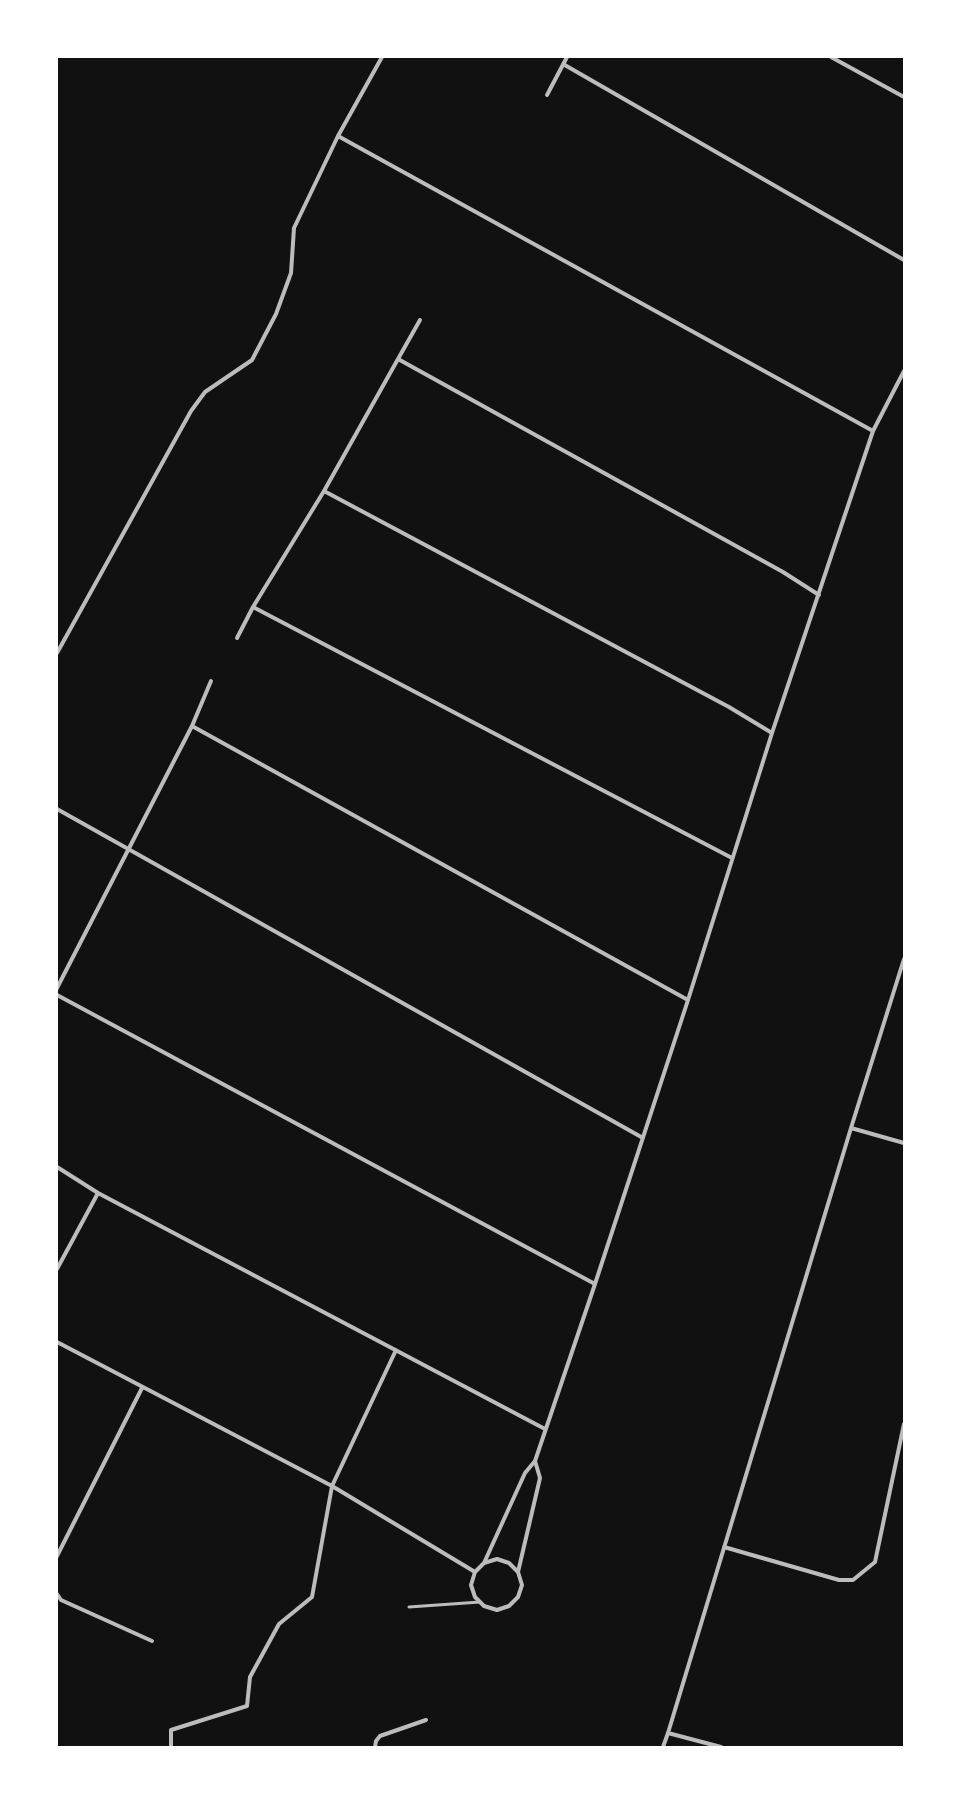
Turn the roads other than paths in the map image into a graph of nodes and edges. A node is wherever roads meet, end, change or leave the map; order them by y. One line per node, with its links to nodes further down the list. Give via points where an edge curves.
1 (382, 57): 7 (street)
2 (567, 57): 4 (street)
3 (831, 57): 6 (street)
4 (563, 64): 5 (street); 8 (street)
5 (546, 95)
6 (904, 97)
7 (338, 136): 12 (street); 17 (street, via 294,228 291,273 276,314 252,360 205,392 191,411)
8 (904, 260)
9 (420, 320): 10 (street)
10 (398, 359): 13 (street); 14 (street, via 783,572)
11 (904, 371): 12 (street)
12 (873, 430): 14 (street)
13 (324, 490): 15 (street); 20 (street, via 729,707)
14 (819, 595): 20 (street)
15 (253, 607): 16 (street); 23 (street)
16 (237, 638)
17 (57, 652)
18 (211, 681): 19 (street)
19 (192, 726): 22 (street); 27 (street)
20 (772, 733): 23 (street)
21 (57, 809): 22 (street)
22 (128, 850): 25 (street); 29 (street)
23 (732, 858): 27 (street)
24 (904, 959): 28 (street)
25 (57, 988)
26 (57, 995): 34 (street)
27 (688, 1000): 29 (street)
28 (851, 1128): 30 (street); 42 (street)
29 (643, 1138): 34 (street)
30 (904, 1143)
31 (57, 1167): 32 (street)
32 (98, 1193): 33 (street); 36 (street)
33 (57, 1269)
34 (596, 1284): 39 (street)
35 (57, 1342): 37 (street)
36 (396, 1350): 39 (street); 41 (street)
37 (142, 1388): 41 (street); 43 (street)
38 (904, 1424): 42 (street, via 875,1562 853,1580 839,1580)
39 (545, 1429): 40 (street)
40 (534, 1461): 44 (street, via 525,1473); 46 (street, via 540,1478)
41 (332, 1486): 45 (street); 53 (street, via 312,1597 279,1624 250,1678 247,1706 171,1730)
42 (724, 1547): 52 (street)
43 (57, 1556)
44 (484, 1563): 45 (street); 46 (street, via 497,1559 509,1563)
45 (475, 1572): 48 (street, via 471,1585 475,1597)
46 (518, 1572): 48 (street, via 522,1585 518,1597 509,1606 497,1610)
47 (57, 1594): 50 (street, via 61,1600)
48 (480, 1602): 49 (lane)
49 (409, 1607)
50 (152, 1642)
51 (426, 1720): 54 (street, via 380,1736)
52 (668, 1733): 55 (street); 56 (street)
53 (171, 1747)
54 (375, 1747)
55 (663, 1747)
56 (721, 1747)

